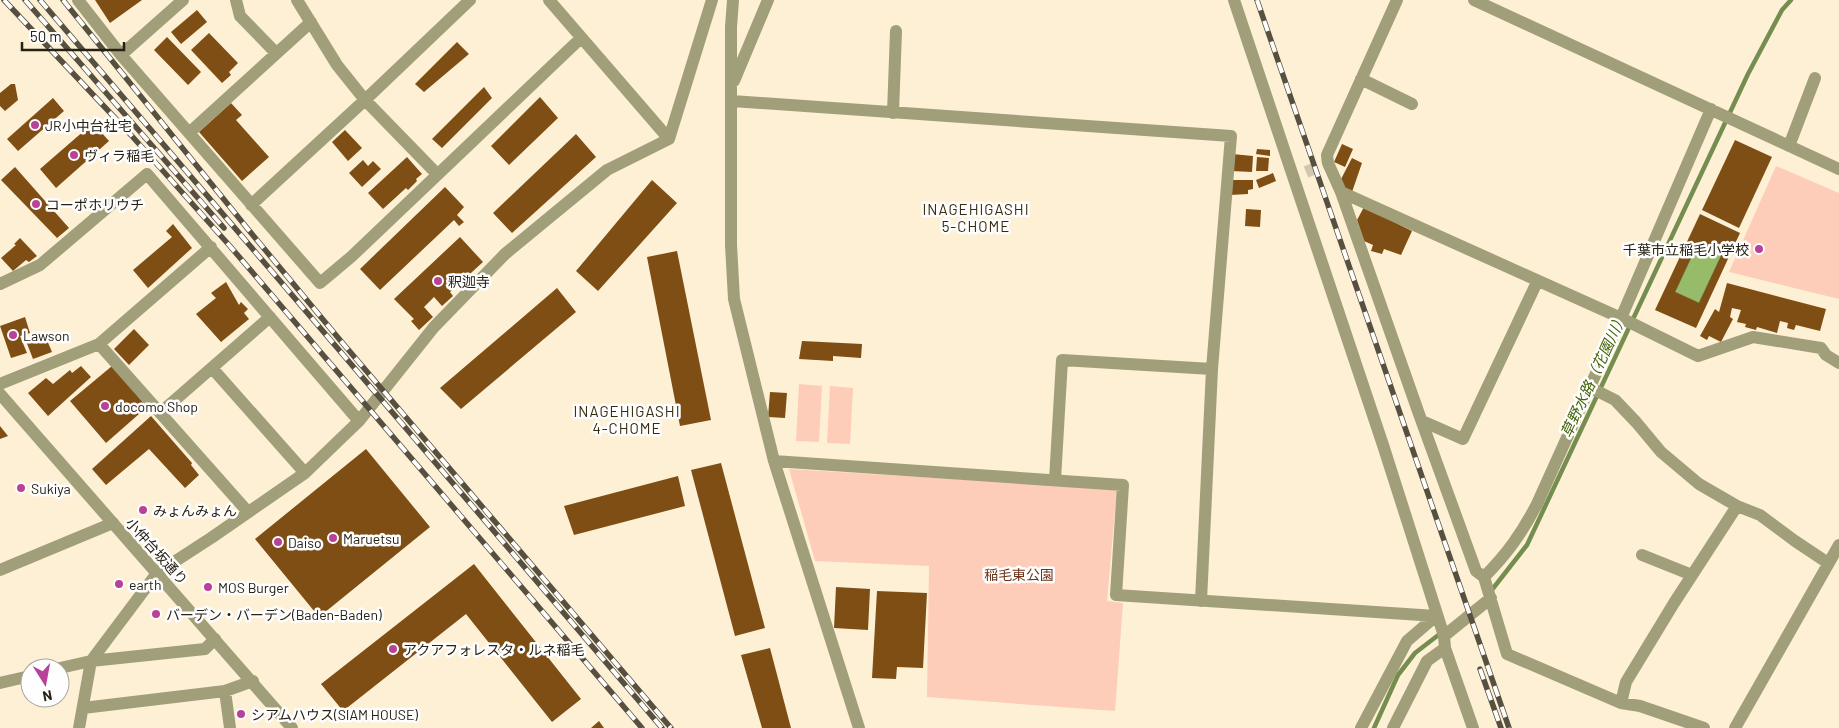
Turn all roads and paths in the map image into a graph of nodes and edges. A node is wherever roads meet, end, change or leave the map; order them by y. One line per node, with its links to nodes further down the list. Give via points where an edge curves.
1 (78, 0): 17 (street)
2 (183, 0): 17 (street)
3 (236, 0): 16 (street, via 240,16)
4 (297, 0): 13 (street)
5 (470, 0): 21 (street)
6 (549, 0): 15 (street)
7 (712, 0): 27 (street)
8 (733, 0): 20 (street)
9 (768, 0): 20 (street)
10 (1234, 0): 63 (street, via 1300,174)
11 (1396, 0): 19 (street)
12 (1474, 0): 24 (street)
13 (310, 22): 16 (street); 21 (street, via 337,65)
14 (896, 31): 25 (street)
15 (581, 38): 27 (street); 30 (street)
16 (276, 53): 26 (street)
17 (120, 55): 26 (street)
18 (1815, 78): 28 (street)
19 (1361, 79): 23 (street); 31 (street, via 1327,154 1326,164)
20 (732, 87): 22 (street)
21 (366, 100): 30 (street); 32 (street)
22 (732, 101): 25 (street); 48 (street, via 734,299)
23 (1412, 104)
24 (1711, 109): 28 (street); 37 (street)
25 (893, 112): 41 (street, via 1231,136)
26 (189, 133): 32 (street)
27 (669, 139): 46 (street, via 607,170 505,254 434,327)
28 (1789, 146): 29 (street)
29 (1839, 169)
30 (437, 174): 32 (street, via 320,283)
31 (1341, 192): 34 (street); 47 (street)
32 (251, 205)
33 (211, 246): 35 (street, via 147,174 40,265); 36 (street); 38 (street)
34 (1537, 282): 37 (street); 47 (street, via 1464,439)
35 (0, 284)
36 (270, 316): 40 (street); 46 (street)
37 (1621, 318): 39 (street, via 1698,356 1753,338 1821,348); 43 (street)
38 (99, 344): 42 (street); 45 (street)
39 (1839, 363)
40 (212, 368): 45 (street); 49 (street)
41 (1212, 369): 50 (street, via 1062,360); 62 (street)
42 (0, 384)
43 (1589, 387): 51 (street, via 1615,400 1661,452 1699,484); 60 (street, via 1522,532)
44 (0, 394): 53 (street, 小仲台坂通り)
45 (160, 413): 52 (street)
46 (360, 421): 49 (street)
47 (1422, 421): 60 (street, via 1476,571)
48 (774, 462): 50 (street); 77 (street)
49 (304, 473): 52 (street)
50 (1055, 480): 62 (street, via 1123,485 1116,595)
51 (1737, 506): 56 (street, via 1760,514); 59 (street)
52 (248, 512): 58 (street)
53 (113, 524): 57 (street); 58 (street, 小仲台坂通り)
54 (1839, 545): 56 (street)
55 (1642, 555): 59 (street)
56 (1828, 563): 82 (street)
57 (0, 570)
58 (157, 573): 64 (street, 小仲台坂通り); 66 (street)
59 (1692, 575): 72 (street, via 1626,682)
60 (1484, 577): 61 (street)
61 (1490, 598): 65 (street); 72 (street, via 1507,654)
62 (1201, 601): 63 (street)
63 (1436, 616): 65 (street); 78 (street, via 1407,641)
64 (215, 639): 66 (street, via 205,649); 69 (street, 小仲台坂通り)
65 (1444, 642): 79 (street, via 1427,661); 80 (street)
66 (91, 661): 67 (street); 73 (street)
67 (70, 666)
68 (20, 678): 70 (street)
69 (253, 681): 71 (street); 76 (street, 小仲台坂通り)
70 (0, 683)
71 (225, 692): 73 (street); 75 (street)
72 (1621, 703): 81 (street, via 1640,706)
73 (83, 708): 74 (street)
74 (79, 728)
75 (230, 728)
76 (292, 728)
77 (859, 728)
78 (1361, 728)
79 (1393, 728)
80 (1473, 728)
81 (1704, 728)
82 (1735, 728)

